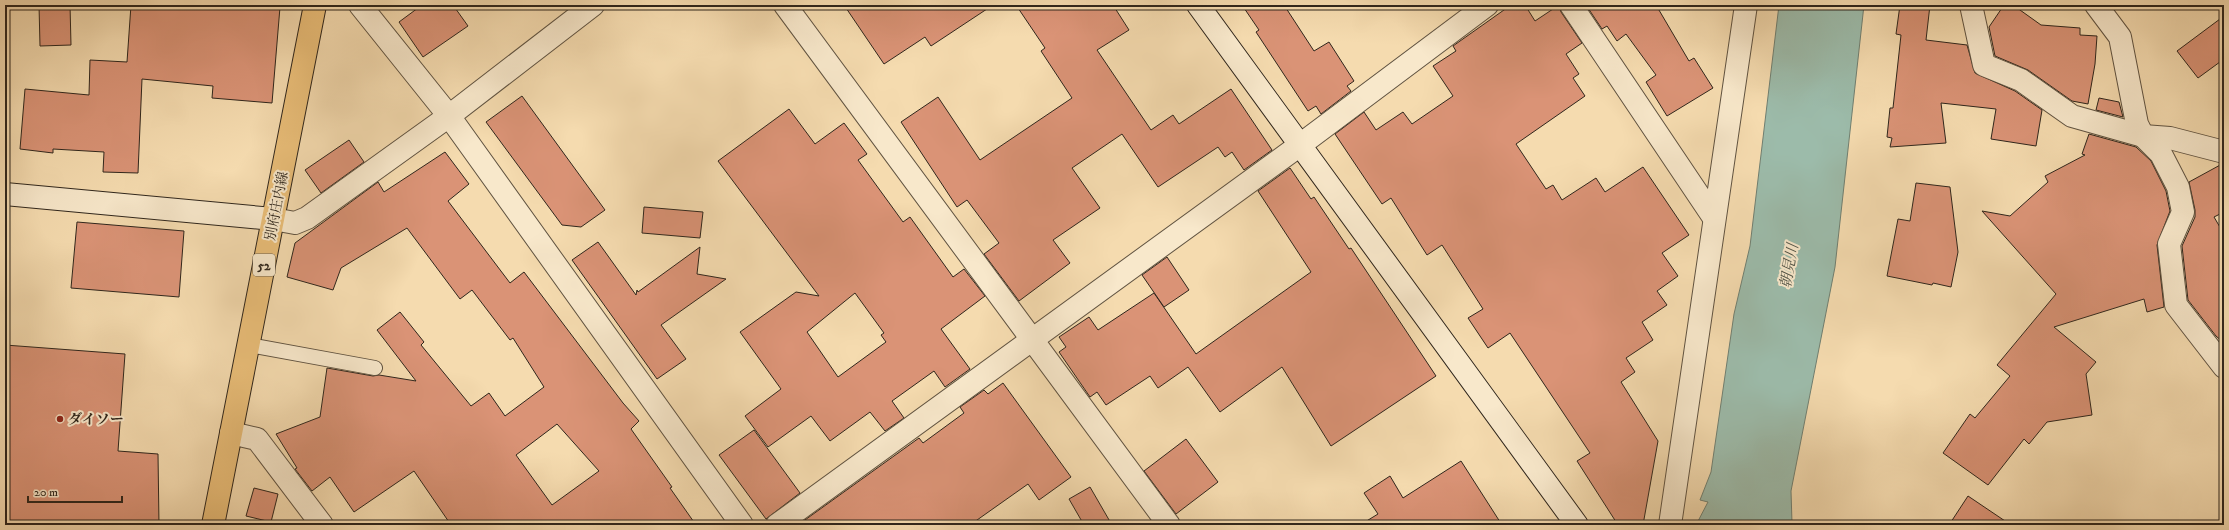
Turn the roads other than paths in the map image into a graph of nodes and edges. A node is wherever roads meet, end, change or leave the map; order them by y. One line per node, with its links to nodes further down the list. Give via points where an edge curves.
1 (316, 5): 17 (main road, 別府庄内線 / 52)
2 (360, 5): 11 (street)
3 (593, 5): 11 (street)
4 (785, 5): 18 (street)
5 (1198, 5): 13 (street)
6 (1487, 5): 13 (street)
7 (1571, 5): 16 (street)
8 (1746, 5): 16 (street)
9 (1971, 5): 12 (street, via 1984,65 2021,80 2072,116)
10 (2096, 5): 12 (street, via 2120,37 2138,124)
11 (449, 116): 17 (street, via 307,218 295,223); 25 (street)
12 (2143, 136): 14 (street, via 2170,138); 20 (street, via 2161,154 2174,180 2183,212 2169,244 2176,305)
13 (1300, 145): 18 (street); 28 (street)
14 (2224, 152)
15 (5, 194): 17 (street)
16 (1714, 218): 29 (street)
17 (273, 219): 19 (main road, 別府庄内線 / 52)
18 (1032, 340): 26 (street); 27 (street)
19 (248, 345): 21 (lane); 22 (main road, 別府庄内線 / 52)
20 (2224, 367)
21 (375, 368)
22 (231, 433): 23 (main road, 別府庄内線 / 52); 24 (street, via 257,439)
23 (213, 525)
24 (322, 525)
25 (742, 525)
26 (778, 525)
27 (1169, 525)
28 (1577, 525)
29 (1670, 525)

